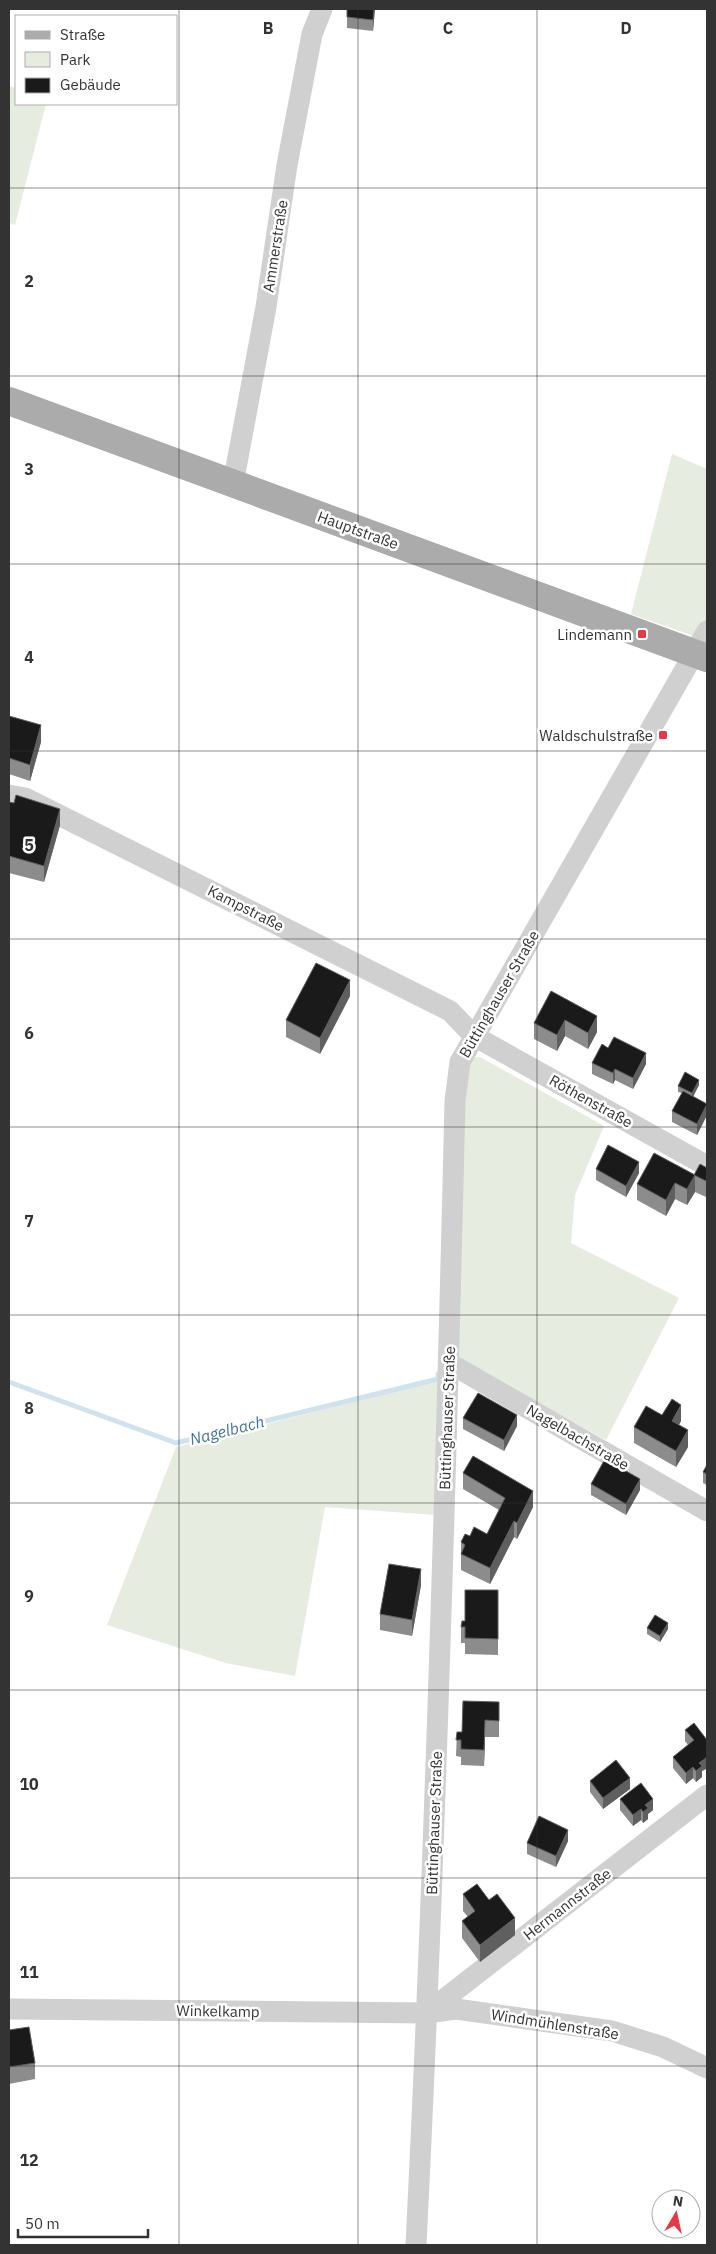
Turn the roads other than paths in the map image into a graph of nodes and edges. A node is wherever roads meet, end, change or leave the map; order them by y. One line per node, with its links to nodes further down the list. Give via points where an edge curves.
1 (322, 9): 3 (street, Ammerstraße, via 312,34 292,137 266,307)
2 (9, 401): 3 (main road, Hauptstraße)
3 (233, 484): 4 (main road, Hauptstraße)
4 (703, 647): 6 (street, Büttinghauser Straße)
5 (9, 795): 6 (street, Kampstraße, via 25,798 450,1010)
6 (474, 1036): 7 (street, Röthenstraße); 8 (street, Büttinghauser Straße, via 460,1062 455,1101)
7 (707, 1165)
8 (449, 1363): 9 (street, Nagelbachstraße); 12 (street, Büttinghauser Straße)
9 (707, 1511)
10 (707, 1795): 12 (street, Hermannstraße)
11 (9, 2009): 12 (street, Winkelkamp)
12 (427, 2013): 13 (street, Windmühlenstraße, via 456,2009 612,2031 663,2047); 14 (street, Büttinghauser Straße)
13 (707, 2068)
14 (416, 2245)

